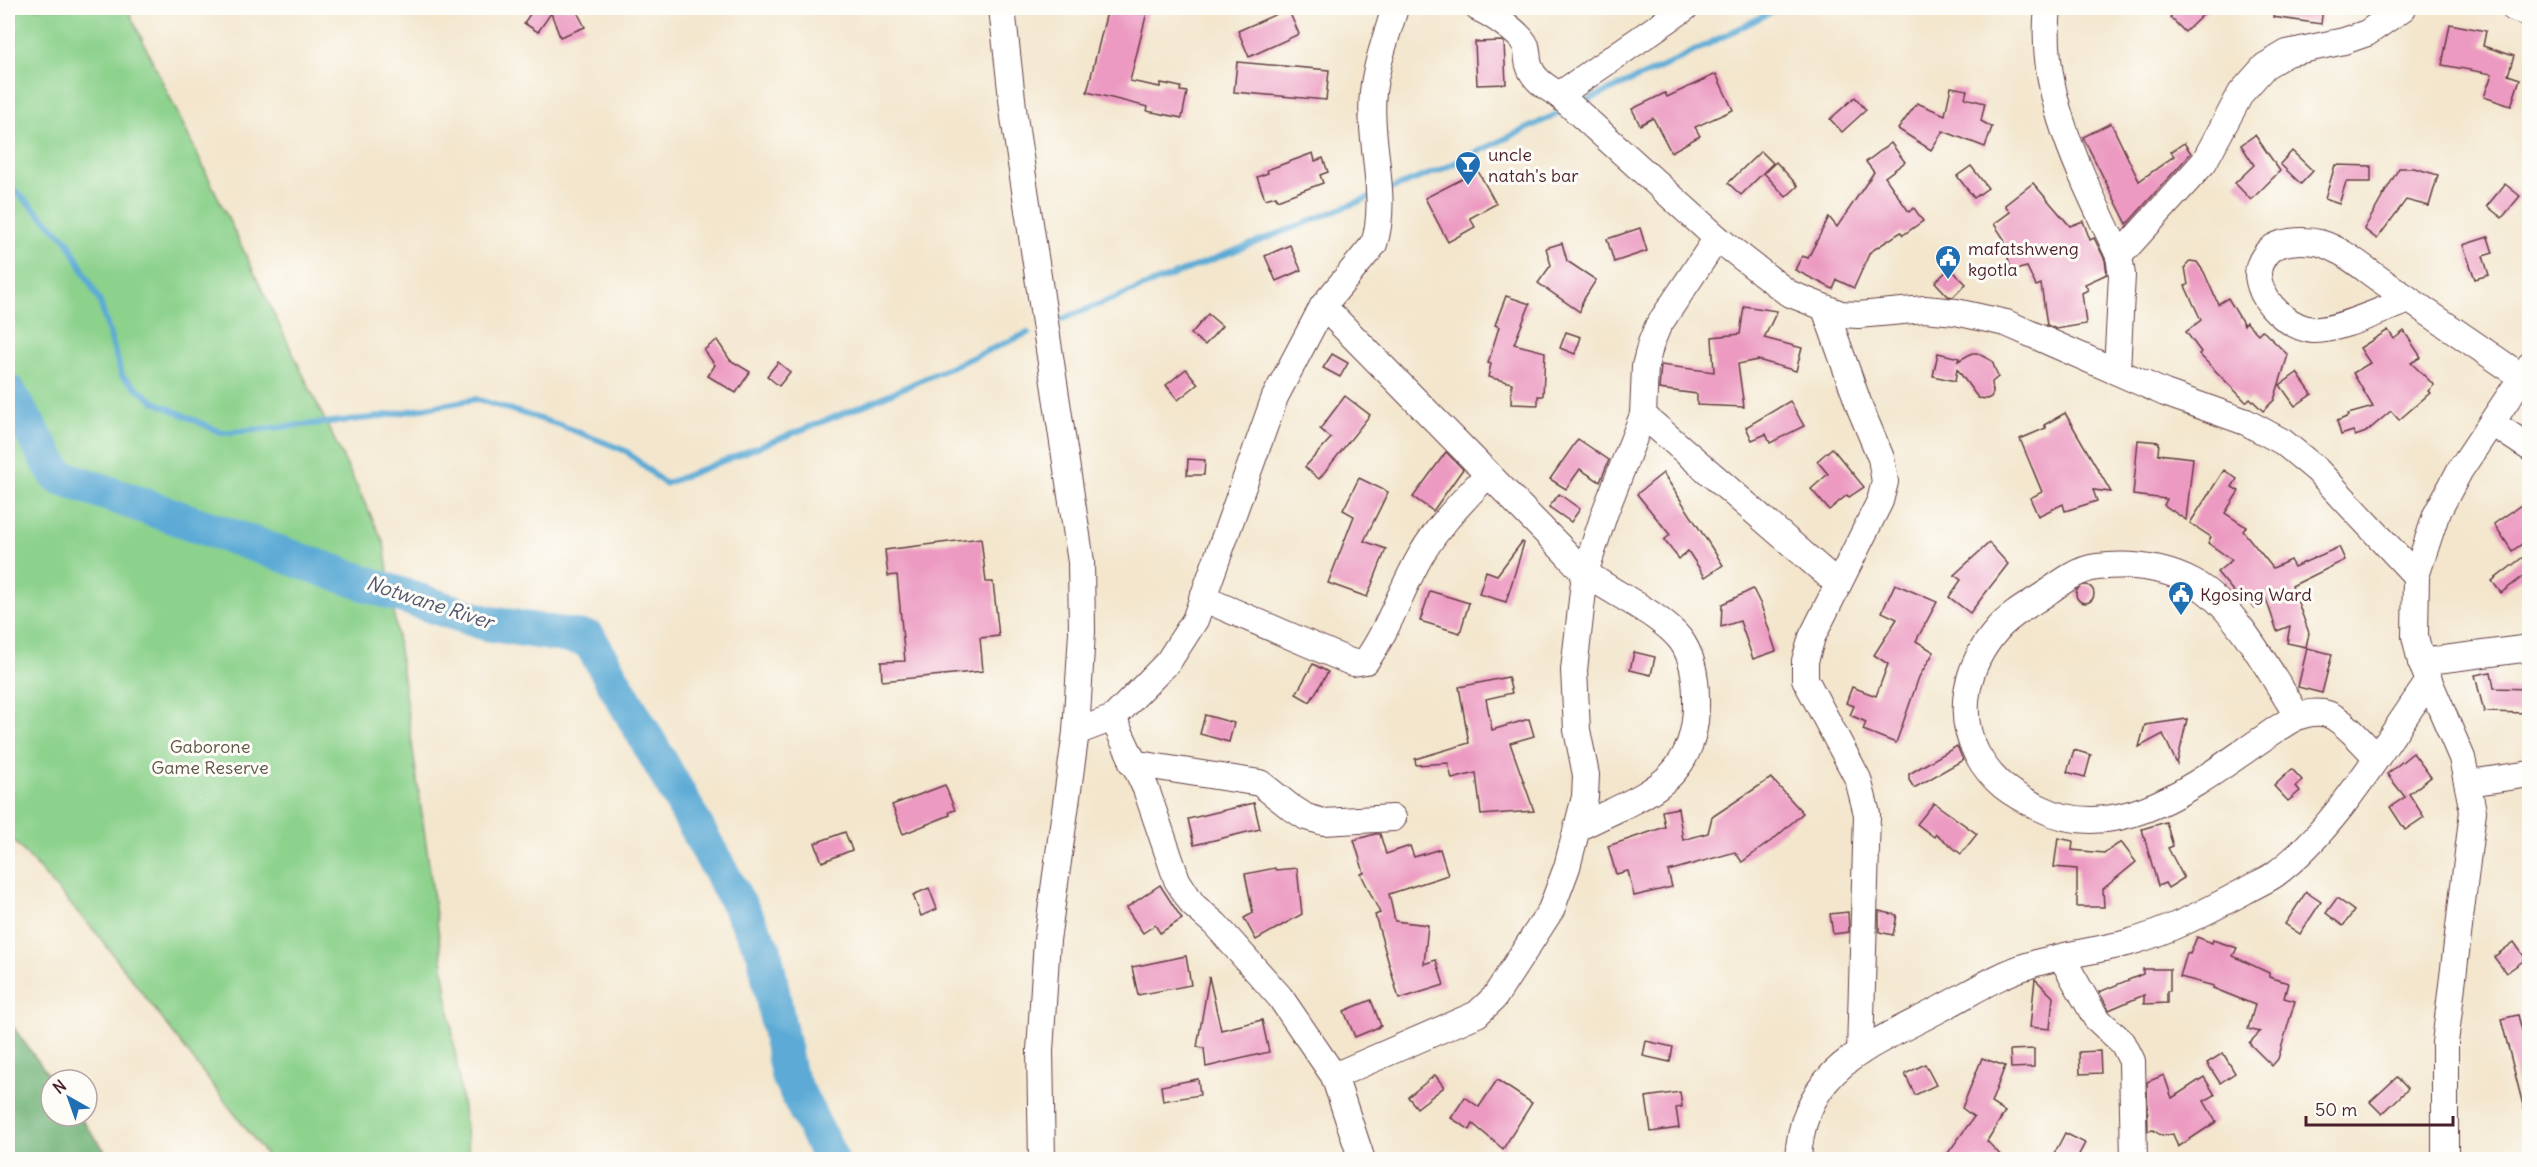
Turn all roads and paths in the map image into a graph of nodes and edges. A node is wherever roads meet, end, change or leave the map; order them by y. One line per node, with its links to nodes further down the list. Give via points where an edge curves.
1 (1002, 8): 29 (street, via 1016,128 1081,562 1082,632)
2 (1395, 8): 13 (street, via 1373,92 1376,236 1368,252)
3 (1478, 8): 9 (street, via 1520,37 1526,46 1529,68 1539,82)
4 (1684, 8): 9 (street)
5 (2048, 8): 11 (street, via 2045,36 2054,99 2070,148)
6 (2403, 8): 11 (street, via 2367,33 2287,53 2265,66 2241,93 2204,162)
7 (2514, 8): 8 (street)
8 (2529, 14)
9 (1559, 94): 10 (street)
10 (1717, 238): 14 (street, via 1788,293); 17 (street, via 1658,326 1645,366)
11 (2119, 256): 15 (street, via 2122,275)
12 (2409, 300): 12 (street, via 2319,243 2277,245 2266,253 2258,267 2258,281 2266,299 2286,319 2314,330 2331,328); 16 (street)
13 (1323, 306): 20 (street); 24 (street, via 1275,398)
14 (1825, 309): 15 (street, via 1858,315 1925,309 1966,314 2007,323); 23 (street, via 1881,458 1885,482 1880,501)
15 (2117, 370): 22 (street, via 2165,393 2246,422 2283,442 2317,470)
16 (2526, 371): 18 (street)
17 (1643, 415): 21 (street); 23 (street)
18 (2492, 423): 19 (street); 22 (street, via 2436,515)
19 (2529, 448)
20 (1488, 474): 21 (street); 24 (street, via 1448,514 1420,555 1366,661 1353,663)
21 (1585, 573): 35 (street, via 1574,670 1576,730 1586,775 1586,797); 35 (street, via 1680,639 1696,683 1696,723 1680,765 1664,783)
22 (2416, 576): 26 (street, via 2415,636)
23 (1838, 584): 37 (street, via 1812,637 1805,679 1858,779 1867,814)
24 (1202, 598): 28 (street, via 1195,620 1168,662)
25 (2529, 648): 26 (street)
26 (2425, 671): 30 (street); 33 (street)
27 (2297, 715): 27 (street, via 2176,797 2103,820 2060,818 2017,797 1995,781 1976,753 1967,727 1965,695 1971,671 1997,629 2070,577 2095,567 2157,567 2213,595 2248,639); 30 (street, via 2324,713 2334,717)
28 (1113, 718): 29 (street); 31 (street)
29 (1076, 732): 39 (street, via 1047,940 1040,1051)
30 (2376, 757): 36 (street, via 2318,835 2274,875 2183,923 2129,942)
31 (1132, 764): 34 (street, via 1260,783 1306,817 1324,822); 38 (street, via 1146,789 1177,880 1193,905 1280,997)
32 (2529, 774): 33 (street)
33 (2469, 783): 43 (street, via 2473,811 2445,1043)
34 (1393, 818)
35 (1578, 828): 38 (street, via 1551,910 1494,998 1477,1014)
36 (2062, 958): 37 (street, via 2029,965 1991,982); 42 (street, via 2096,1018 2123,1043 2132,1060)
37 (1860, 1052): 41 (street, via 1852,1055 1817,1092 1799,1136)
38 (1334, 1076): 40 (street)
39 (1042, 1160)
40 (1362, 1160)
41 (1798, 1160)
42 (2134, 1160)
43 (2445, 1160)

